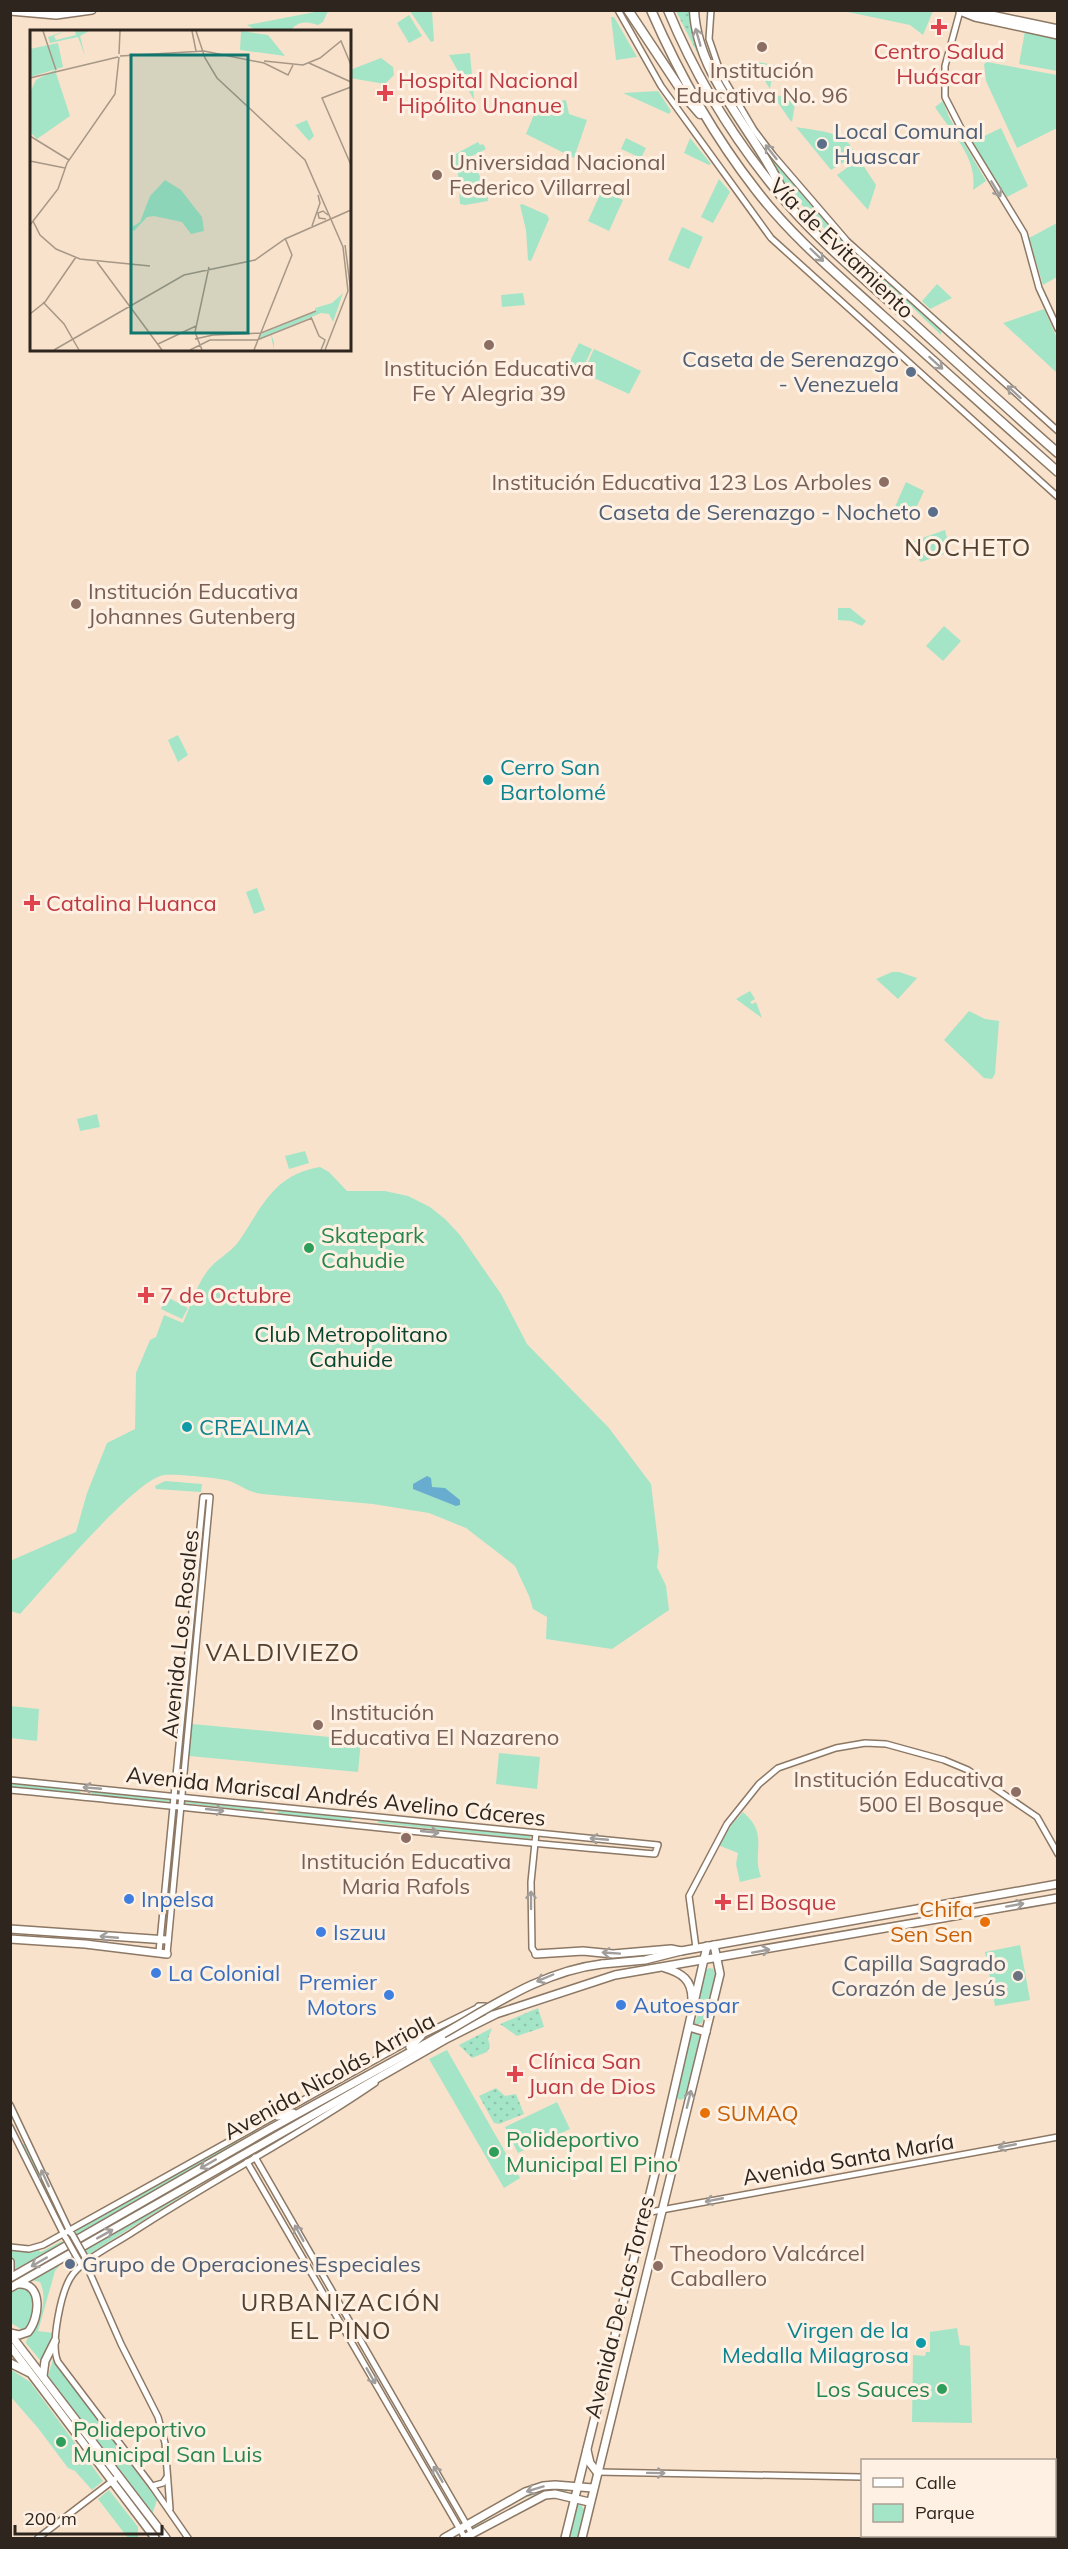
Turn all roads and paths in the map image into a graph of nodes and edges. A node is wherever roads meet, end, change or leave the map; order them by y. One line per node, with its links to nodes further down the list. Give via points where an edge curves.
1 (92, 10): 10 (main road, via 56,15)
2 (618, 10): 19 (street, via 661,86 771,238)
3 (628, 10): 13 (highway, via 687,99)
4 (651, 10): 13 (highway, Vía de Evitamiento)
5 (668, 10): 14 (highway, Vía de Evitamiento, via 695,68 729,125)
6 (694, 10): 14 (highway, one-way to 6, via 711,69 697,36)
7 (711, 10): 16 (street, one-way to 7, via 847,241 773,155 721,74 709,39)
8 (960, 10): 9 (main road); 12 (main road, via 975,17); 15 (street, one-way to 15, via 945,66 945,97 1024,233)
9 (968, 10): 11 (main road)
10 (10, 11)
11 (1058, 29)
12 (1058, 35)
13 (709, 122): 18 (highway, Vía de Evitamiento, one-way to 18, via 756,191 802,242)
14 (789, 205): 17 (highway, Vía de Evitamiento, via 851,267)
15 (1058, 329)
16 (1058, 431)
17 (1058, 453)
18 (1058, 472)
19 (1058, 497)
20 (10, 1780): 22 (street, Avenida Mariscal Andrés Avelino Cáceres, one-way to 20)
21 (10, 1790): 23 (street, Avenida Mariscal Andrés Avelino Cáceres)
22 (178, 1796): 22 (street, Avenida Los Rosales, via 210,1497 202,1497); 23 (street, Avenida Los Rosales); 24 (street, Avenida Mariscal Andrés Avelino Cáceres)
23 (176, 1805): 26 (street, Avenida Mariscal Andrés Avelino Cáceres, one-way to 26); 33 (street, Avenida Los Rosales)
24 (536, 1833): 25 (street, Avenida Mariscal Andrés Avelino Cáceres, one-way to 24); 26 (street)
25 (622, 1841): 27 (street); 27 (street, Avenida Mariscal Andrés Avelino Cáceres, via 658,1845 655,1854)
26 (535, 1844): 27 (street, Avenida Mariscal Andrés Avelino Cáceres); 39 (street, one-way to 26, via 531,1938)
27 (621, 1851)
28 (1058, 1854): 35 (street, via 1036,1817 968,1770 886,1744 836,1748 778,1768 759,1784 727,1824 689,1896)
29 (1058, 1884): 34 (main road)
30 (1058, 1898): 40 (main road, Avenida Nicolás Arriola, one-way to 30)
31 (10, 1929): 33 (main road, one-way to 31)
32 (10, 1939): 37 (main road)
33 (164, 1940): 37 (street, Avenida Los Rosales); 38 (street, Avenida Los Rosales)
34 (711, 1946): 35 (main road); 40 (main road, Avenida De Las Torres); 41 (main road, Avenida De Las Torres)
35 (696, 1948): 36 (main road)
36 (681, 1951): 39 (main road, one-way to 39); 50 (main road, Avenida Nicolás Arriola, one-way to 50, bridge, via 645,1960 565,1970)
37 (159, 1952): 38 (main road)
38 (167, 1954)
39 (536, 1954)
40 (718, 1959): 41 (main road, Avenida Nicolás Arriola); 47 (main road, Avenida De Las Torres, via 720,1974)
41 (704, 1961): 42 (main road, Avenida Nicolás Arriola); 44 (main road, Avenida De Las Torres)
42 (663, 1968): 44 (main road, via 686,1977 692,1990); 45 (main road, Avenida Nicolás Arriola, via 615,1975)
43 (479, 2007): 45 (main road, via 485,2007); 48 (street)
44 (693, 2010): 46 (main road, Avenida De Las Torres)
45 (491, 2016): 49 (main road, Avenida Nicolás Arriola)
46 (688, 2027): 47 (main road); 62 (main road, Avenida De Las Torres)
47 (706, 2032): 60 (main road, Avenida De Las Torres, one-way to 47)
48 (421, 2036): 50 (main road, via 414,2045 363,2073); 53 (street)
49 (393, 2070): 56 (street); 75 (main road, Avenida Nicolás Arriola, one-way to 49)
50 (350, 2085): 52 (main road, Avenida Nicolás Arriola)
51 (10, 2105): 64 (street, one-way to 51)
52 (302, 2112): 53 (main road); 74 (main road, Avenida Nicolás Arriola, one-way to 74)
53 (278, 2116): 64 (street)
54 (10, 2127): 65 (street)
55 (1058, 2137): 60 (street, Avenida Santa María, one-way to 60)
56 (255, 2157): 57 (street); 58 (street)
57 (247, 2162): 59 (street); 68 (street)
58 (266, 2176): 59 (street); 61 (street)
59 (259, 2181): 63 (street)
60 (662, 2211): 62 (street, Avenida Santa María); 80 (main road, Avenida De Las Torres)
61 (287, 2213): 63 (street); 67 (street, one-way to 61)
62 (645, 2213): 78 (main road, Avenida De Las Torres)
63 (280, 2217): 70 (street)
64 (71, 2233): 65 (street); 68 (street, bridge)
65 (65, 2236): 66 (street, via 34,2248); 71 (street, bridge)
66 (10, 2247)
67 (313, 2258): 70 (street); 76 (street)
68 (86, 2260): 71 (street); 73 (street)
69 (10, 2262): 72 (main road)
70 (306, 2262): 77 (street)
71 (80, 2264): 73 (street); 81 (street, via 66,2288)
72 (10, 2271)
73 (89, 2271): 89 (street, via 158,2417)
74 (10, 2278)
75 (14, 2286): 79 (main road, via 29,2285 36,2300 34,2322 26,2333)
76 (334, 2296): 77 (street); 83 (street)
77 (327, 2300): 84 (street)
78 (615, 2332): 80 (main road); 87 (main road, Avenida De Las Torres)
79 (10, 2334): 86 (main road)
80 (631, 2336): 88 (main road, Avenida De Las Torres)
81 (55, 2341): 86 (main road); 92 (street, via 56,2358)
82 (10, 2346): 86 (main road)
83 (369, 2354): 84 (street); 95 (street, one-way to 83)
84 (361, 2358): 96 (street, one-way to 96)
85 (10, 2363): 86 (main road)
86 (38, 2376): 91 (main road)
87 (586, 2447): 88 (main road); 93 (main road, Avenida De Las Torres)
88 (597, 2472): 90 (street, one-way to 90); 94 (main road, Avenida De Las Torres)
89 (167, 2476): 92 (street, via 163,2483); 99 (street)
90 (861, 2477)
91 (116, 2478): 103 (street); 104 (main road); 105 (main road)
92 (152, 2486): 99 (street)
93 (576, 2488): 94 (main road); 97 (main road, Avenida De Las Torres); 100 (main road, one-way to 100, via 543,2486 525,2492)
94 (593, 2488): 98 (main road, Avenida De Las Torres)
95 (447, 2490): 96 (street); 100 (street)
96 (440, 2494): 101 (street)
97 (573, 2498): 98 (main road); 102 (main road, via 544,2495); 109 (main road, Avenida De Las Torres)
98 (589, 2502): 110 (main road, Avenida De Las Torres)
99 (170, 2512): 106 (street)
100 (467, 2525): 101 (main road); 102 (street)
101 (460, 2529): 107 (main road); 108 (street)
102 (472, 2534): 108 (main road)
103 (38, 2538)
104 (155, 2538)
105 (166, 2538)
106 (188, 2538)
107 (444, 2538)
108 (464, 2538)
109 (565, 2538)
110 (582, 2538)

